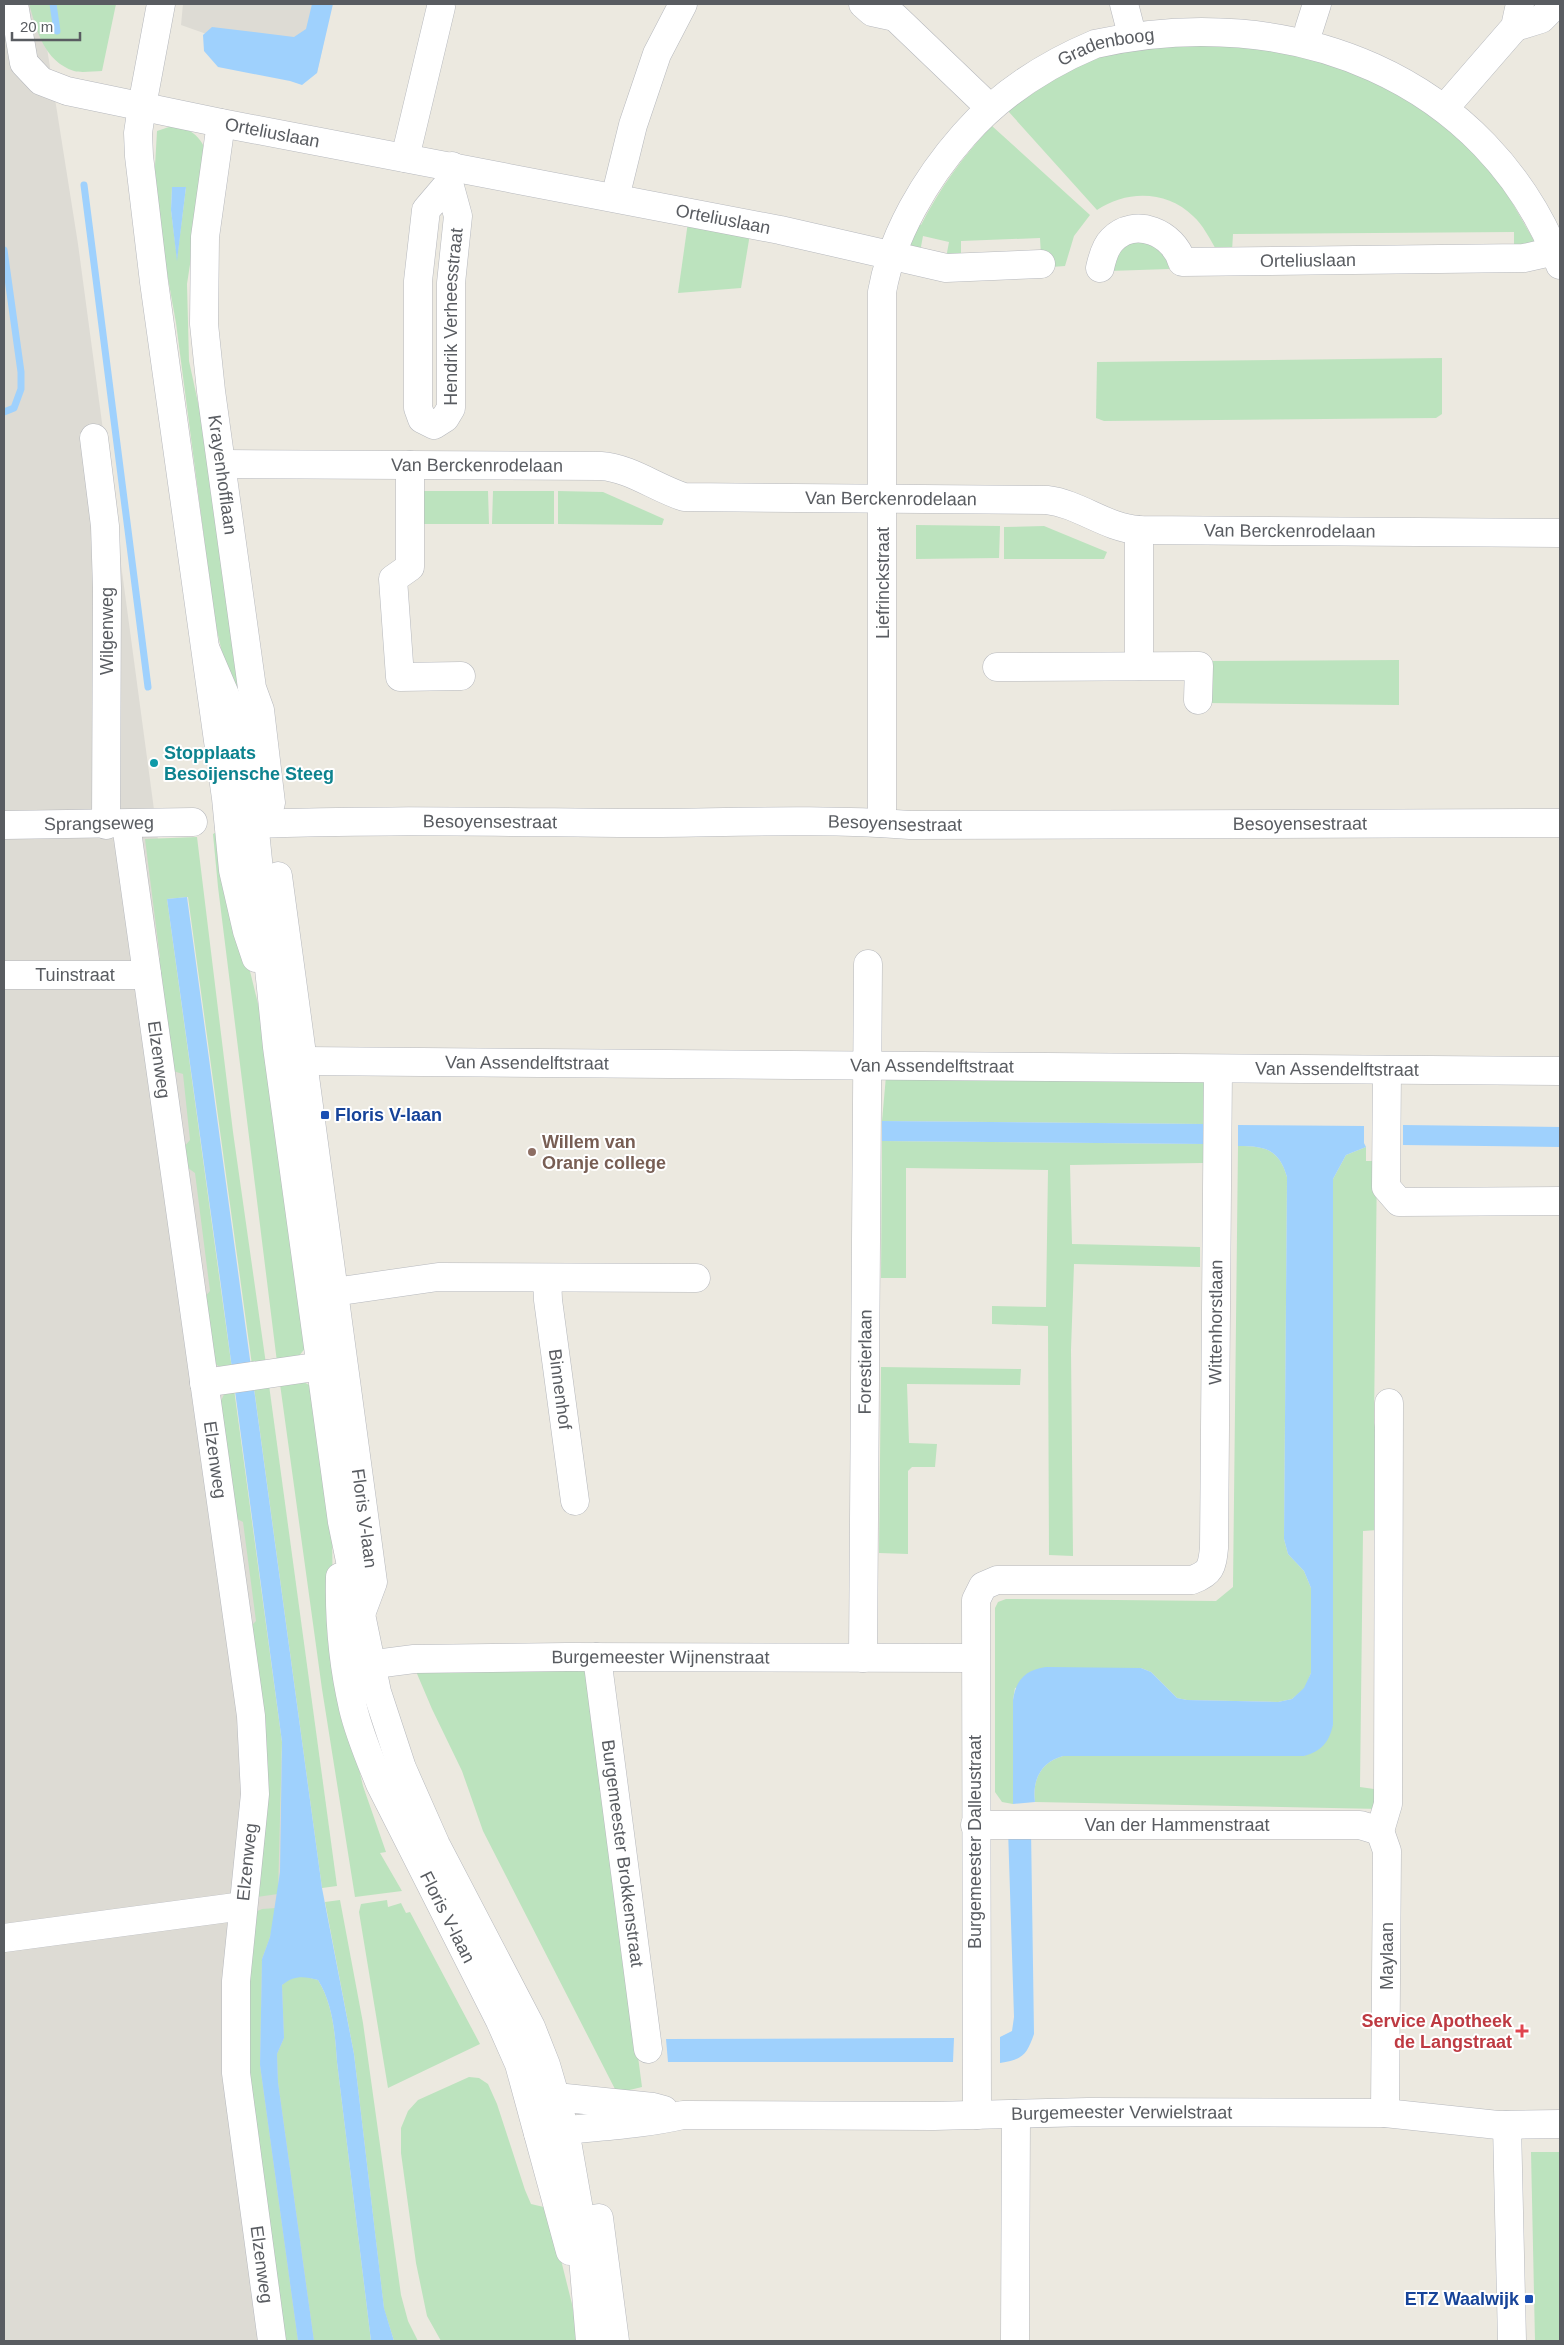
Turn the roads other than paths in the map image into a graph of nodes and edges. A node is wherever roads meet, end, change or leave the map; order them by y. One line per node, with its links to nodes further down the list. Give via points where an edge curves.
1 (14, 4): 14 (street, Orteliuslaan, via 24,63 41,81 67,91)
2 (161, 4): 14 (street)
3 (683, 4): 19 (street, via 657,54 633,125)
4 (863, 4): 9 (street, via 872,12)
5 (1124, 4): 12 (street)
6 (1316, 4): 11 (street)
7 (1556, 4): 10 (street, via 1541,19)
8 (441, 7): 17 (street)
9 (895, 10): 15 (street)
10 (1517, 15): 13 (street)
11 (1309, 30): 12 (street, Gradenboog, via 1242,20 1164,17); 13 (street, Gradenboog, via 1384,59)
12 (1131, 31): 15 (street, Gradenboog, via 1060,59)
13 (1449, 103): 20 (street, Gradenboog, via 1486,140)
14 (142, 106): 16 (street, Orteliuslaan); 39 (street, via 139,156 206,650)
15 (990, 108): 21 (street, Gradenboog, via 953,147 934,174 908,219)
16 (221, 123): 17 (street, Orteliuslaan); 26 (street, Krayenhofflaan, via 205,237 204,324)
17 (405, 158): 18 (street, Orteliuslaan)
18 (450, 175): 18 (street, Hendrik Verheesstraat, via 458,216 450,283 450,408 445,418 434,424 422,418 418,408 418,281 426,210); 19 (street, Orteliuslaan)
19 (615, 198): 21 (street, Orteliuslaan)
20 (1552, 223): 22 (street, Gradenboog)
21 (893, 255): 23 (street, Orteliuslaan, via 946,268); 28 (street, Liefrinckstraat, via 882,292)
22 (1558, 258): 24 (street, Orteliuslaan, via 1182,262 1178,250 1168,240 1158,232 1144,229 1127,231 1112,240)
23 (1041, 264)
24 (1100, 268)
25 (94, 438): 38 (street, Wilgenweg, via 105,526)
26 (222, 464): 27 (street, Van Berckenrodelaan); 39 (street, Krayenhofflaan, via 252,688 260,710)
27 (410, 465): 28 (street, Van Berckenrodelaan, via 601,466 618,468 684,497); 33 (street, via 410,567 393,579 400,677)
28 (883, 499): 29 (street, Van Berckenrodelaan, via 1058,501 1117,527); 36 (street, Liefrinckstraat)
29 (1139, 530): 30 (street, Van Berckenrodelaan); 31 (street)
30 (1560, 533)
31 (1140, 666): 32 (street); 34 (street, via 1199,666)
32 (997, 667)
33 (461, 676)
34 (1198, 700)
35 (193, 822): 38 (street, Sprangseweg)
36 (882, 823): 37 (street, Besoyensestraat); 39 (street, Besoyensestraat)
37 (1560, 823)
38 (116, 824): 40 (street, Sprangseweg); 43 (street, Elzenweg)
39 (252, 824): 44 (street, Floris V-laan); 53 (street, Floris V-laan, via 233,870 247,931 274,1011)
40 (4, 825)
41 (868, 964): 45 (street, Forestierlaan)
42 (4, 975): 43 (street, Tuinstraat)
43 (147, 975): 54 (street, Elzenweg)
44 (303, 1061): 45 (street, Van Assendelftstraat); 52 (street, Floris V-laan)
45 (867, 1066): 46 (street, Van Assendelftstraat); 61 (street, Forestierlaan)
46 (1218, 1069): 47 (street, Van Assendelftstraat); 58 (street, Wittenhorstlaan, via 1212,1564 1205,1575 1192,1580)
47 (1386, 1070): 48 (street, Van Assendelftstraat); 49 (street, via 1386,1187 1399,1202)
48 (1560, 1071)
49 (1560, 1202)
50 (547, 1278): 51 (street); 52 (street, via 438,1277); 56 (street, Binnenhof)
51 (696, 1278)
52 (334, 1292): 59 (street, Floris V-laan, via 373,1582)
53 (322, 1366): 54 (street); 57 (street, Floris V-laan)
54 (217, 1381): 66 (street, Elzenweg, via 251,1716 255,1794)
55 (1389, 1403): 65 (street, via 1388,1804)
56 (575, 1501)
57 (342, 1522): 59 (street, Floris V-laan); 63 (street, Floris V-laan, via 340,1608)
58 (998, 1580): 62 (street, Burgemeester Dalleustraat, via 983,1586 976,1600)
59 (360, 1616): 63 (street, Floris V-laan)
60 (597, 1657): 61 (street, Burgemeester Wijnenstraat); 63 (street, Burgemeester Wijnenstraat, via 414,1659); 68 (street, Burgemeester Brokkenstraat)
61 (863, 1658): 62 (street, Burgemeester Wijnenstraat)
62 (975, 1658): 64 (street, Burgemeester Dalleustraat)
63 (358, 1665): 69 (street, Floris V-laan, via 436,1844 531,2027); 70 (street, Floris V-laan, via 353,1708 380,1784 500,2021 519,2064)
64 (975, 1825): 65 (street, Van der Hammenstraat, via 1360,1825); 74 (street, Burgemeester Dalleustraat)
65 (1380, 1831): 71 (street, Maylaan, via 1388,1851)
66 (243, 1906): 67 (street); 80 (street, Elzenweg, via 236,1981 236,2073)
67 (4, 1938)
68 (648, 2049)
69 (556, 2097): 70 (street, Burgemeester Verwielstraat); 73 (street, Burgemeester Verwielstraat, via 653,2107); 77 (street, Floris V-laan)
70 (529, 2101): 78 (street, Floris V-laan)
71 (1385, 2113): 72 (street, Burgemeester Verwielstraat); 76 (street, Burgemeester Verwielstraat)
72 (1016, 2114): 74 (street, Burgemeester Verwielstraat); 83 (street)
73 (682, 2115): 74 (street, Burgemeester Verwielstraat); 77 (street, Burgemeester Verwielstraat, via 655,2121)
74 (976, 2115)
75 (1560, 2124): 76 (street, Burgemeester Verwielstraat)
76 (1507, 2125): 84 (street)
77 (565, 2130): 78 (street, Burgemeester Verwielstraat); 79 (street, Floris V-laan)
78 (538, 2133): 79 (street, Floris V-laan)
79 (572, 2222): 81 (street, Floris V-laan); 82 (street, via 599,2218)
80 (272, 2341)
81 (590, 2341)
82 (615, 2341)
83 (1015, 2341)
84 (1512, 2341)

